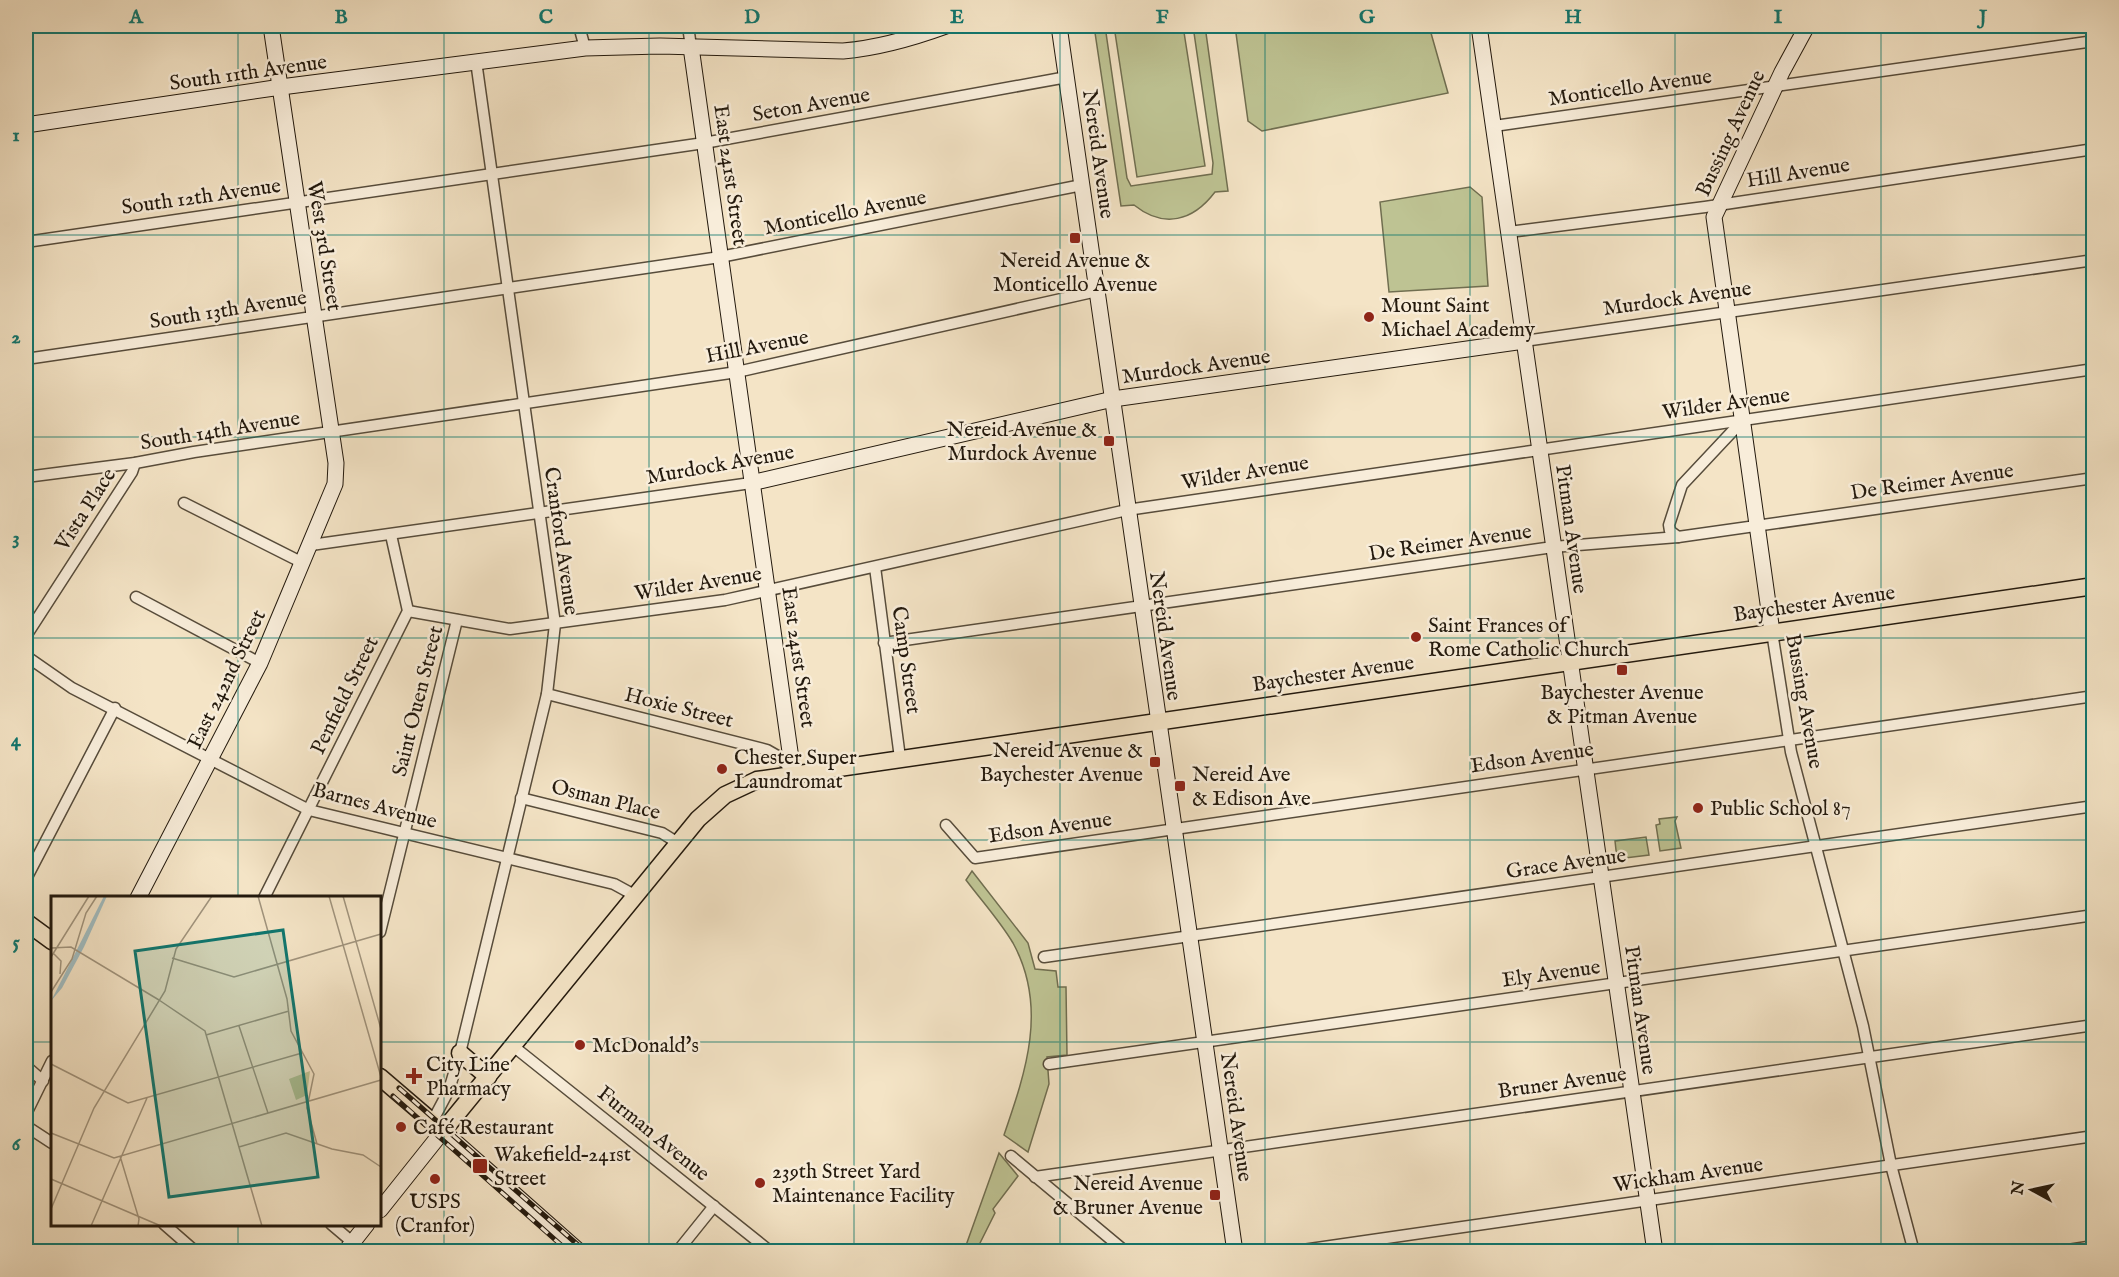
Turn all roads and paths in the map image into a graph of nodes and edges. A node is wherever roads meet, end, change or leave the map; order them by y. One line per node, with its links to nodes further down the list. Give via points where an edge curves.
1 (271, 26): 15 (street, West 3rd Street)
2 (579, 26): 11 (street)
3 (688, 26): 10 (street)
4 (946, 26): 8 (street, South 11th Avenue)
5 (1059, 26): 13 (street, Nereid Avenue)
6 (1479, 26): 17 (street, Pitman Avenue)
7 (1807, 26): 14 (street, Bussing Avenue)
8 (913, 32): 10 (street, South 11th Avenue, via 863,50)
9 (2094, 41): 14 (street, Monticello Avenue)
10 (691, 47): 11 (street, South 11th Avenue); 18 (street, East 241st Street)
11 (585, 48): 12 (street, South 11th Avenue)
12 (476, 61): 15 (street, South 11th Avenue); 20 (street, Cranford Avenue)
13 (1067, 77): 18 (street, Seton Avenue); 22 (street, Nereid Avenue)
14 (1775, 86): 17 (street, Monticello Avenue); 24 (street, Bussing Avenue)
15 (281, 87): 16 (street, South 11th Avenue); 23 (street, West 3rd Street)
16 (26, 125)
17 (1494, 126): 25 (street, Pitman Avenue)
18 (704, 143): 20 (street, Seton Avenue); 27 (street, East 241st Street)
19 (2094, 149): 24 (street, Hill Avenue)
20 (491, 174): 21 (street, Seton Avenue); 29 (street, Cranford Avenue)
21 (454, 179): 23 (street, South 12th Avenue)
22 (1082, 185): 27 (street, Monticello Avenue); 30 (street, Nereid Avenue)
23 (297, 202): 26 (street, South 12th Avenue); 33 (street, West 3rd Street)
24 (1720, 204): 25 (street, Hill Avenue); 32 (street, Bussing Avenue, via 1714,217)
25 (1509, 232): 34 (street, Pitman Avenue)
26 (26, 242)
27 (720, 257): 29 (street, Monticello Avenue); 37 (street, East 241st Street)
28 (2094, 260): 32 (street, Murdock Avenue)
29 (507, 289): 31 (street, Monticello Avenue); 39 (street, Cranford Avenue)
30 (1097, 291): 37 (street, Hill Avenue); 38 (street, Nereid Avenue)
31 (437, 299): 33 (street, South 13th Avenue)
32 (1728, 312): 34 (street, Murdock Avenue); 41 (street, Bussing Avenue)
33 (314, 316): 35 (street, South 13th Avenue); 42 (street, West 3rd Street)
34 (1524, 341): 38 (street, Murdock Avenue); 43 (street, Pitman Avenue)
35 (26, 359)
36 (2094, 369): 41 (street, Wilder Avenue)
37 (737, 372): 39 (street, Hill Avenue); 48 (street, East 241st Street)
38 (1113, 399): 48 (street, Murdock Avenue); 50 (street, Nereid Avenue)
39 (524, 403): 40 (street, Hill Avenue); 51 (street, Cranford Avenue)
40 (420, 419): 42 (street, South 14th Avenue)
41 (1743, 420): 43 (street, Wilder Avenue); 52 (street, Bussing Avenue); 54 (street, via 1682,485 1669,525)
42 (332, 433): 44 (street, South 14th Avenue); 45 (street, West 3rd Street)
43 (1540, 449): 50 (street, Wilder Avenue); 56 (street, Pitman Avenue)
44 (135, 463): 46 (street, South 14th Avenue); 65 (street, Vista Place)
45 (337, 473): 55 (street, East 242nd Street, via 332,495)
46 (26, 477)
47 (2094, 478): 52 (street, De Reimer Avenue)
48 (751, 483): 51 (street, Murdock Avenue); 60 (street, East 241st Street)
49 (184, 503): 57 (street)
50 (1127, 510): 58 (street, Wilder Avenue); 62 (street, Nereid Avenue)
51 (540, 513): 53 (street, Murdock Avenue); 66 (street, Cranford Avenue)
52 (1758, 525): 54 (street, De Reimer Avenue); 67 (street, Bussing Avenue)
53 (392, 535): 55 (street, Murdock Avenue); 63 (street)
54 (1678, 537): 56 (street, De Reimer Avenue)
55 (310, 545): 57 (street, East 242nd Street)
56 (1553, 547): 62 (street, De Reimer Avenue); 71 (street, Pitman Avenue)
57 (303, 563): 72 (street, East 242nd Street)
58 (874, 567): 60 (street, Wilder Avenue); 69 (street, Camp Street)
59 (2094, 586): 67 (main road, Baychester Avenue)
60 (767, 592): 66 (street, Wilder Avenue); 81 (street, East 241st Street)
61 (136, 597): 72 (street)
62 (1141, 605): 69 (street, De Reimer Avenue); 76 (street, Nereid Avenue)
63 (408, 611): 64 (street, Wilder Avenue); 84 (street, Penfield Street)
64 (457, 620): 66 (street, Wilder Avenue, via 510,629); 87 (street, Saint Ouen Street)
65 (29, 621): 68 (street, Vista Place)
66 (555, 624): 73 (street, Cranford Avenue)
67 (1772, 632): 71 (main road, Baychester Avenue); 77 (street, Bussing Avenue)
68 (26, 636)
69 (884, 643): 79 (street, Camp Street)
70 (26, 656): 75 (street, Barnes Avenue, via 72,688)
71 (1569, 662): 76 (main road, Baychester Avenue); 80 (street, Pitman Avenue)
72 (260, 663): 78 (street, East 242nd Street)
73 (547, 694): 81 (street, Hoxie Street, via 767,750 781,758); 82 (street, Cranford Avenue)
74 (2094, 696): 77 (street, Edson Avenue)
75 (115, 708): 78 (street, Barnes Avenue); 92 (street)
76 (1157, 721): 79 (main road, Baychester Avenue); 86 (street, Nereid Avenue)
77 (1789, 740): 80 (street, Edson Avenue); 89 (street, Bussing Avenue)
78 (211, 758): 84 (street, Barnes Avenue); 93 (street, East 242nd Street)
79 (900, 758): 81 (main road, Baychester Avenue)
80 (1584, 770): 86 (street, Edson Avenue); 91 (street, Pitman Avenue)
81 (793, 773): 88 (main road, via 757,780 725,795 704,812)
82 (521, 798): 88 (street, Osman Place, via 662,833); 90 (street, Cranford Avenue)
83 (2094, 806): 89 (street, Grace Avenue)
84 (309, 810): 87 (street, Barnes Avenue); 94 (street, Penfield Street)
85 (946, 825): 86 (street, Edson Avenue, via 975,858)
86 (1174, 828): 99 (street, Nereid Avenue)
87 (404, 834): 90 (street, Barnes Avenue); 98 (street, Saint Ouen Street)
88 (678, 843): 95 (main road)
89 (1814, 847): 91 (street, Grace Avenue); 101 (street, Bussing Avenue)
90 (506, 859): 95 (street, Barnes Avenue, via 614,884); 107 (street, Cranford Avenue)
91 (1600, 878): 99 (street, Grace Avenue); 103 (street, Pitman Avenue)
92 (26, 879)
93 (139, 896)
94 (265, 896)
95 (636, 896): 106 (main road)
96 (2094, 915): 101 (street, Ely Avenue)
97 (26, 922): 100 (main road)
98 (381, 928)
99 (1190, 937): 102 (street, Grace Avenue); 105 (street, Nereid Avenue)
100 (51, 940)
101 (1843, 951): 103 (street, Ely Avenue); 108 (street, Bussing Avenue)
102 (1044, 957)
103 (1617, 984): 105 (street, Ely Avenue); 115 (street, Pitman Avenue)
104 (2094, 1025): 108 (street, Bruner Avenue)
105 (1205, 1043): 110 (street, Ely Avenue); 121 (street, Nereid Avenue)
106 (513, 1046): 112 (main road); 126 (street, Furman Avenue)
107 (460, 1053): 112 (main road); 118 (street, Cranford Avenue)
108 (1870, 1058): 115 (street, Bruner Avenue); 123 (street, Bussing Avenue)
109 (51, 1063): 114 (street)
110 (1049, 1064)
111 (26, 1066): 114 (street)
112 (488, 1077): 118 (main road)
113 (381, 1078): 118 (main road)
114 (43, 1080): 116 (street)
115 (1632, 1092): 121 (street, Bruner Avenue); 125 (street, Pitman Avenue)
116 (26, 1114)
117 (26, 1126): 120 (street)
118 (437, 1126): 127 (street); 134 (street)
119 (2094, 1136): 123 (street, Wickham Avenue)
120 (51, 1142)
121 (1221, 1150): 124 (street, Bruner Avenue); 138 (street, Nereid Avenue)
122 (1011, 1156): 124 (street)
123 (1891, 1165): 125 (street, Wickham Avenue); 141 (street, Bussing Avenue)
124 (1035, 1177): 137 (street)
125 (1647, 1200): 139 (street, Wickham Avenue); 140 (street, Pitman Avenue)
126 (714, 1206): 135 (street); 136 (street, Furman Avenue)
127 (381, 1209)
128 (166, 1226): 133 (street)
129 (332, 1226): 132 (street)
130 (367, 1226): 132 (street)
131 (2094, 1246): 142 (street)
132 (354, 1248)
133 (196, 1251)
134 (580, 1251)
135 (677, 1251)
136 (771, 1251)
137 (1125, 1251)
138 (1235, 1251)
139 (1289, 1251)
140 (1655, 1251)
141 (1914, 1251)
142 (2055, 1251)

